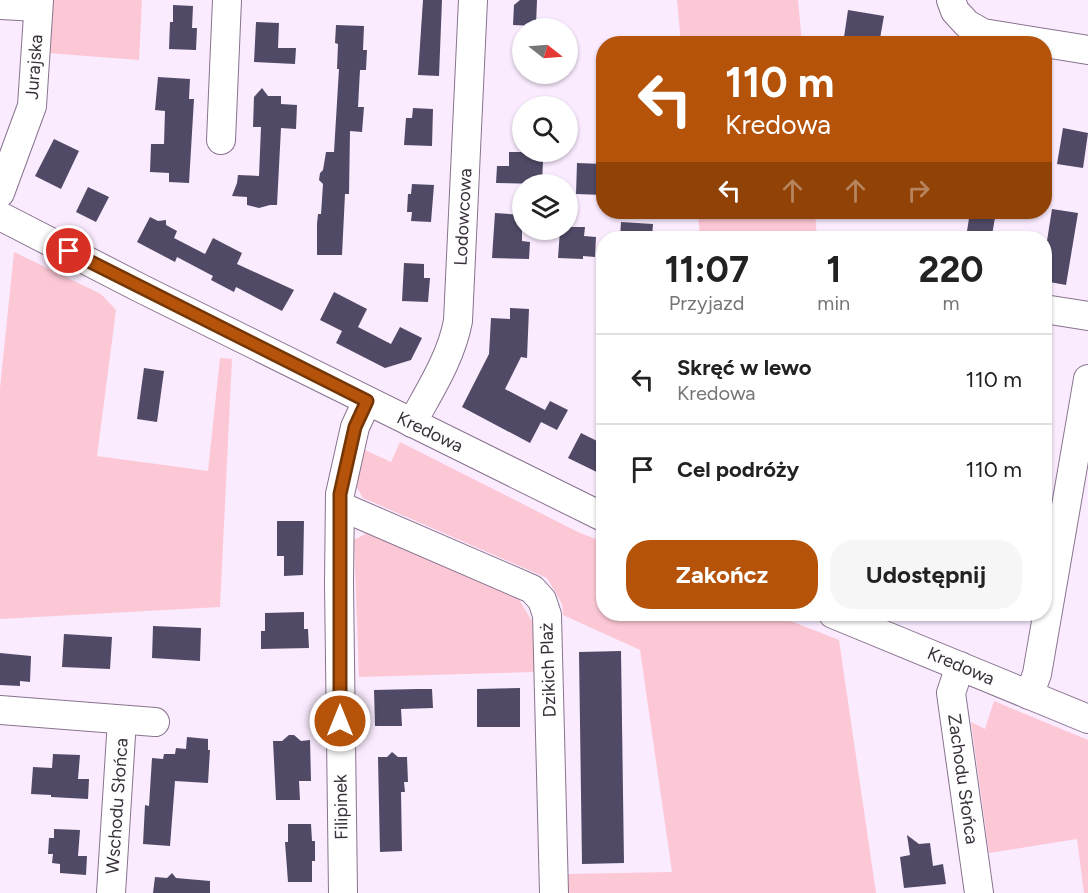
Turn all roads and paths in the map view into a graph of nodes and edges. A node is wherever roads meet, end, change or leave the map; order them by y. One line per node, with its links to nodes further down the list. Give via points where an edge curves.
1 (227, 0): 9 (street)
2 (473, 0): 16 (street, Lodowcowa, via 458,321 448,357)
3 (951, 0): 6 (street, via 967,24 982,33)
4 (38, 4): 5 (street, Jurajska); 10 (street, Jurajska, via 32,106)
5 (0, 5)
6 (1001, 36)
7 (1052, 44): 8 (street)
8 (1088, 50)
9 (221, 140)
10 (0, 193)
11 (2, 225): 15 (street, Kredowa)
12 (1052, 310): 13 (street)
13 (1088, 316)
14 (1088, 379): 17 (street)
15 (367, 401): 16 (street, Kredowa); 18 (street, Filipinek, via 355,427)
16 (412, 423): 19 (street, Kredowa)
17 (1078, 502): 20 (street)
18 (340, 506): 30 (street, Filipinek); 31 (street, Dzikich Plaż, via 532,589 542,600 547,615)
19 (596, 514)
20 (1052, 538)
21 (850, 621): 23 (street, Kredowa)
22 (1043, 621): 24 (street, via 1037,674)
23 (960, 666): 24 (street, Kredowa); 32 (street, Zachodu Słońca, via 951,693)
24 (1029, 695): 26 (street, Kredowa)
25 (0, 711): 27 (street, Wschodu Słońca)
26 (1088, 719)
27 (122, 720): 28 (street, Wschodu Słońca); 29 (street, Wschodu Słońca)
28 (155, 722)
29 (111, 893)
30 (343, 893)
31 (554, 893)
32 (979, 893)

